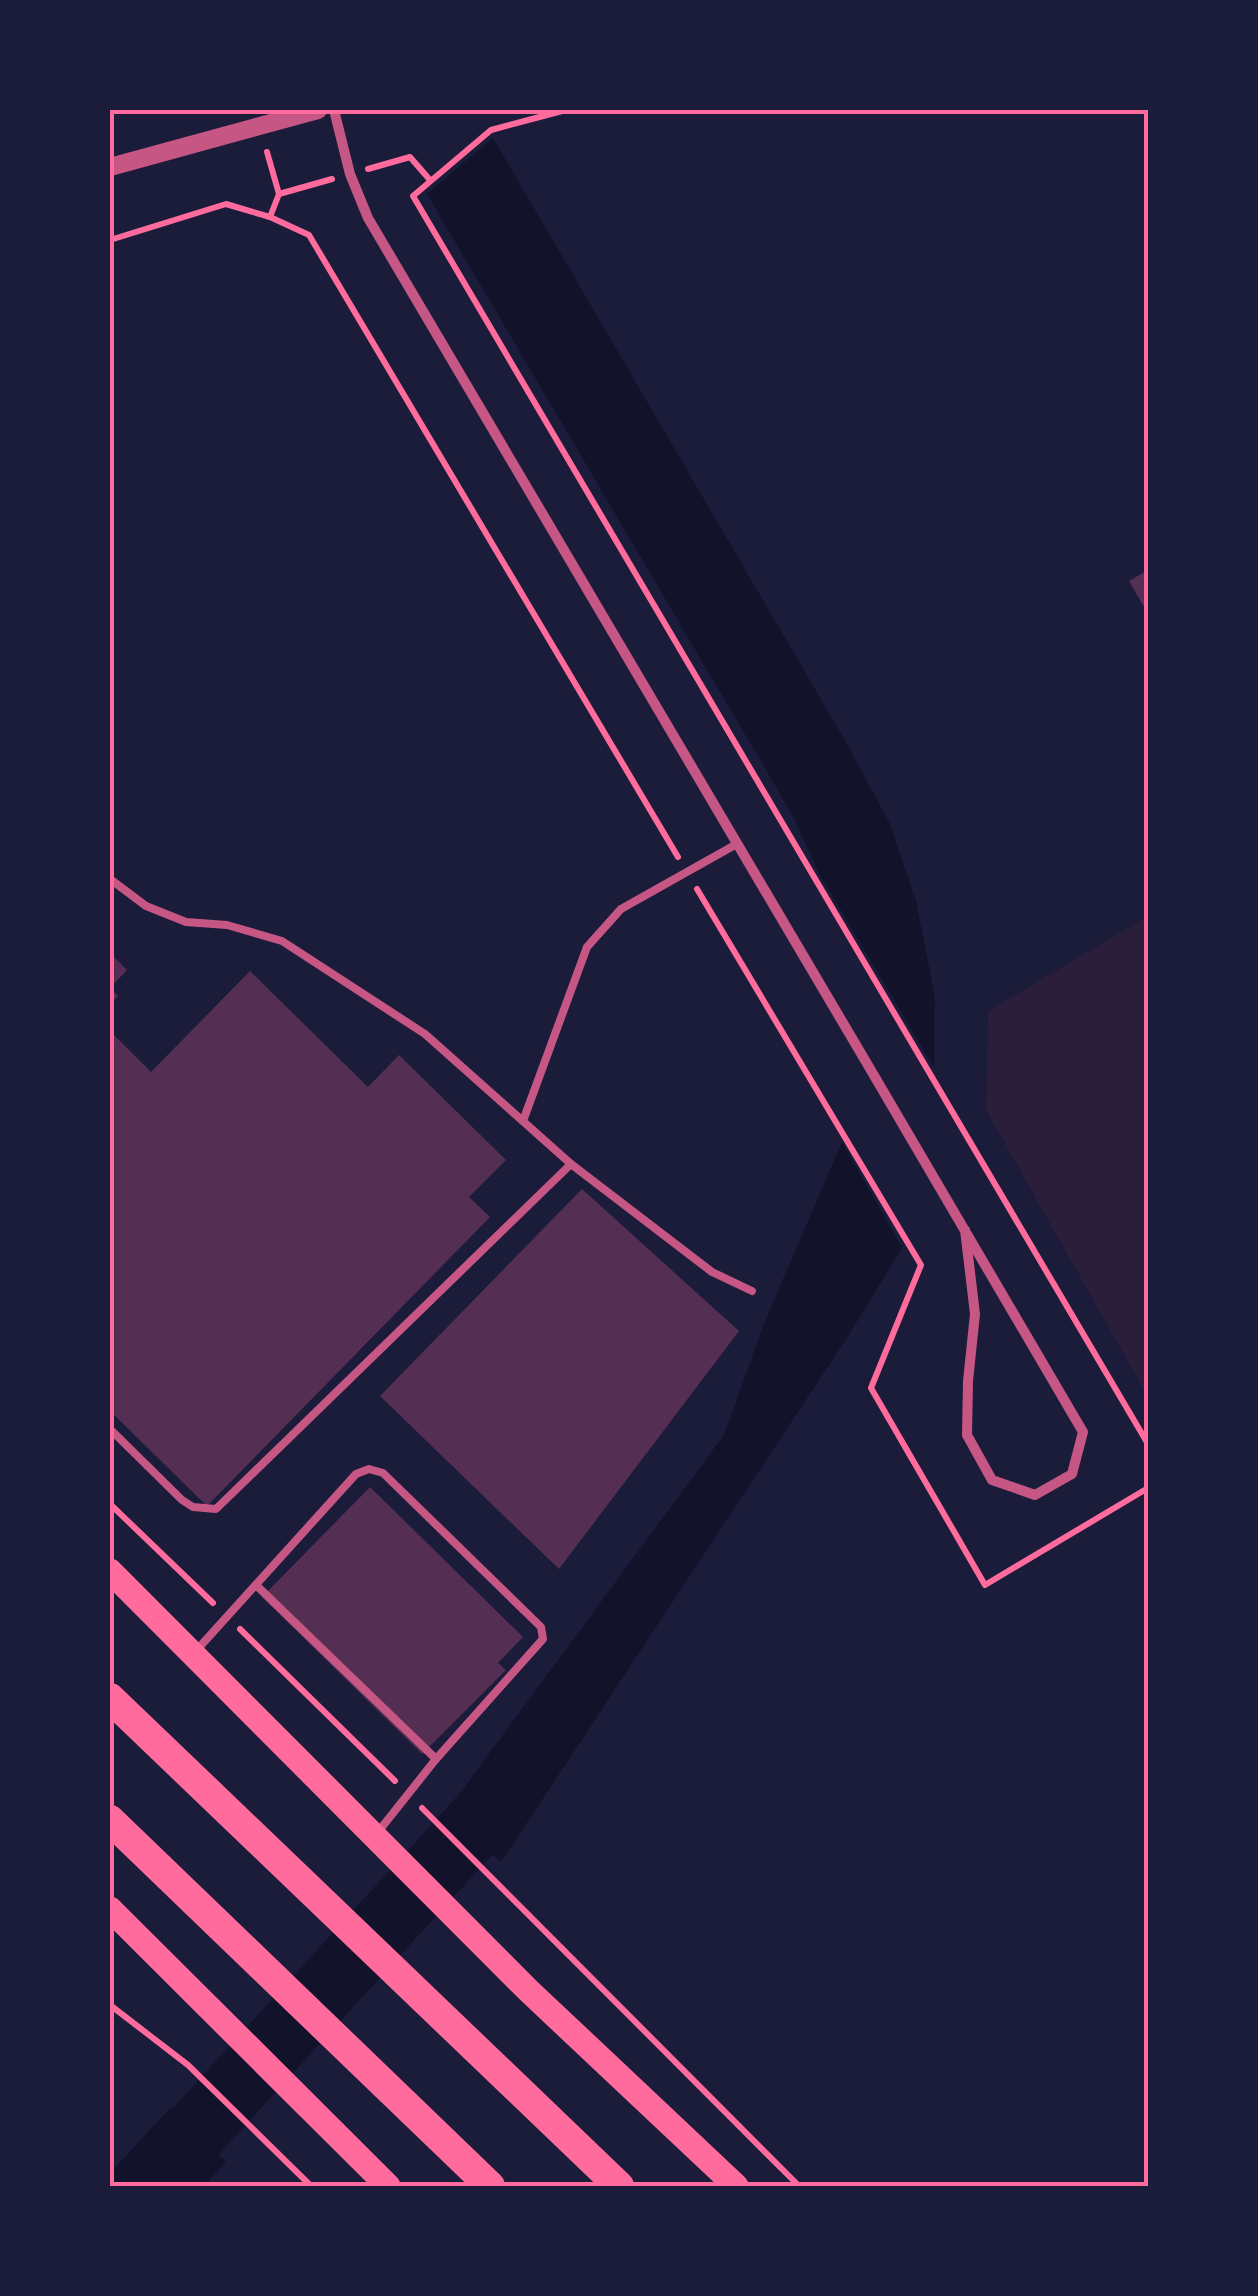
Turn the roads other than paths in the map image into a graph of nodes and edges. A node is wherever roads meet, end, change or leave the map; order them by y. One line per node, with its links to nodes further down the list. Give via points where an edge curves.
1 (318, 110): 3 (street)
2 (334, 110): 4 (street, via 368,218)
3 (110, 167)
4 (735, 845): 6 (lane, via 621,909 587,947); 8 (street)
5 (110, 879): 6 (lane, via 146,906 186,922 227,925 282,941 425,1034)
6 (523, 1122): 7 (lane)
7 (571, 1164): 9 (lane, via 712,1272); 10 (lane, via 216,1510 182,1500)
8 (965, 1230): 8 (street, via 1083,1432 1072,1474 1035,1495 992,1480 967,1435 975,1314)
9 (752, 1291)
10 (110, 1428)
11 (110, 1571): 13 (main road)
12 (256, 1585): 13 (lane); 15 (lane); 15 (lane, via 356,1474 377,1471 396,1486 544,1631)
13 (194, 1653): 17 (main road)
14 (110, 1698): 21 (highway)
15 (436, 1759): 17 (lane, via 408,1794)
16 (110, 1820): 20 (highway)
17 (384, 1844): 22 (main road)
18 (110, 1909): 19 (main road)
19 (388, 2186)
20 (490, 2186)
21 (620, 2186)
22 (736, 2186)

